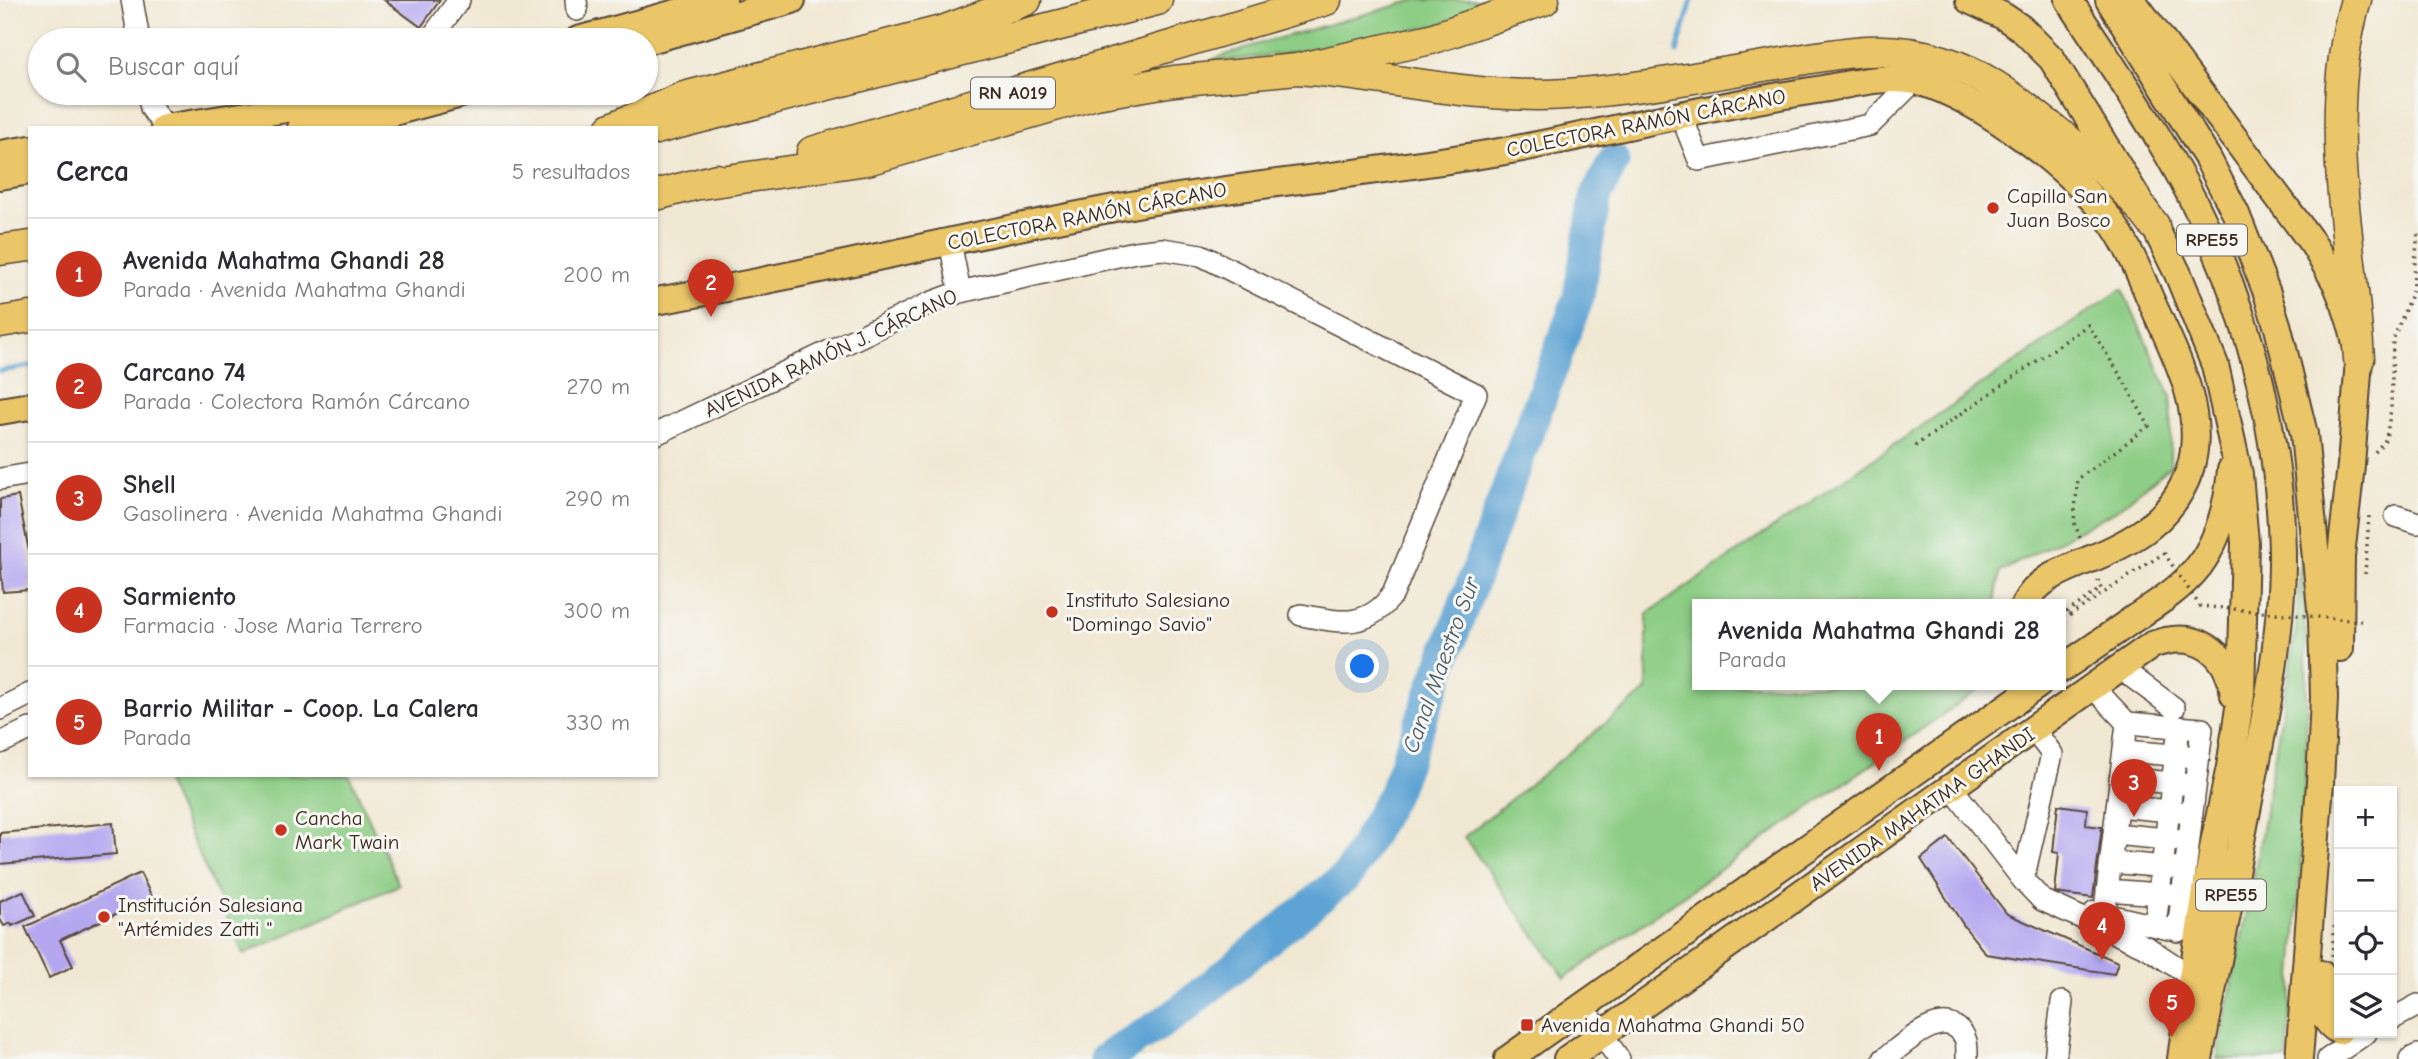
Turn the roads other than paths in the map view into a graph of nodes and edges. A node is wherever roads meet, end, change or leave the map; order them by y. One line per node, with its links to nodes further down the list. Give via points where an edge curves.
1 (132, 0): 15 (street)
2 (459, 0): 16 (street)
3 (723, 0): 14 (main road)
4 (792, 0): 14 (main road)
5 (1026, 0): 26 (highway, via 946,30 684,97)
6 (1157, 0): 27 (highway, RN A019)
7 (1326, 0): 32 (highway, RN A019)
8 (1544, 0): 19 (highway, via 1431,39)
9 (1969, 0): 34 (main road, via 2021,28 2052,59)
10 (2069, 0): 90 (main road, RPE55, via 2156,133 2206,227 2245,329 2272,441 2282,551 2263,732)
11 (2109, 0): 72 (main road, RPE55, via 2208,159 2236,214 2267,292 2289,367 2309,471 2322,620)
12 (2132, 0): 42 (main road, via 2325,262 2345,305)
13 (2356, 0): 42 (highway, via 2343,64 2338,122)
14 (673, 15): 17 (main road); 18 (main road)
15 (137, 28)
16 (439, 28)
17 (624, 28)
18 (658, 29)
19 (1297, 69): 32 (highway, via 1133,87 867,160); 34 (highway, via 1368,75 1458,91 1544,95 1594,92 1852,51 1926,56 1998,86 2121,184)
20 (1915, 80): 23 (main road, COLECTORA RAMÓN CÁRCANO, via 1849,84); 23 (street, via 1870,125 1699,160); 51 (main road, COLECTORA RAMÓN CÁRCANO, via 1984,110 2068,175 2095,202 2128,249 2179,365 2190,403 2194,453 2171,507 2143,532 2040,583)
21 (281, 105): 24 (main road)
22 (404, 105): 25 (main road, via 390,113)
23 (1681, 114): 35 (main road, COLECTORA RAMÓN CÁRCANO, via 1450,160 1231,188)
24 (156, 119)
25 (313, 126)
26 (616, 126)
27 (658, 128)
28 (28, 149): 29 (main road)
29 (0, 154)
30 (28, 171): 31 (main road)
31 (0, 176)
32 (700, 184): 33 (highway, RN A019)
33 (658, 194)
34 (2154, 225): 45 (main road, via 2205,336)
35 (950, 242): 38 (street); 39 (main road, COLECTORA RAMÓN CÁRCANO)
36 (28, 246): 37 (highway)
37 (0, 250)
38 (960, 292): 46 (street, AVENIDA RAMÓN J. CÁRCANO); 52 (street, AVENIDA RAMÓN J. CÁRCANO, via 1135,252 1182,251 1222,264 1476,394 1382,610 1365,618 1336,621)
39 (658, 301)
40 (28, 317): 41 (highway)
41 (0, 322)
42 (2359, 359): 72 (main road, via 2340,556 2337,732)
43 (28, 406): 44 (main road)
44 (0, 411)
45 (2229, 426): 53 (main road, via 2229,492 2214,538 2197,567 2169,595); 64 (main road, via 2243,500 2245,543)
46 (658, 433)
47 (28, 474): 48 (street)
48 (0, 478)
49 (2396, 516): 50 (street)
50 (2418, 523)
51 (2028, 599)
52 (1301, 615)
53 (2066, 666)
54 (2120, 668): 56 (main road, AVENIDA MAHATMA GHANDI); 60 (street); 64 (main road, AVENIDA MAHATMA GHANDI, via 2165,641 2186,640 2210,648 2232,678)
55 (2066, 680): 56 (main road)
56 (2093, 688): 61 (street); 63 (main road, AVENIDA MAHATMA GHANDI)
57 (2031, 690): 94 (main road, AVENIDA MAHATMA GHANDI)
58 (28, 695): 59 (street)
59 (0, 709)
60 (2177, 717): 61 (street); 67 (street); 68 (street, via 2202,729)
61 (2127, 723): 66 (street)
62 (28, 730): 65 (street)
63 (2034, 730): 73 (main road, AVENIDA MAHATMA GHANDI); 83 (street, via 2052,754)
64 (2236, 732): 69 (main road)
65 (0, 743)
66 (2124, 751): 67 (street); 70 (street)
67 (2175, 755): 68 (street); 71 (street)
68 (2199, 761): 69 (street); 74 (street)
69 (2230, 766): 75 (main road)
70 (2120, 778): 71 (street); 76 (street)
71 (2172, 783): 74 (street); 77 (street)
72 (2320, 783): 88 (main road, RPE55)
73 (1952, 788): 83 (street); 98 (main road, AVENIDA MAHATMA GHANDI)
74 (2194, 799): 75 (street); 77 (street); 80 (street)
75 (2223, 803): 80 (main road)
76 (2117, 806): 77 (street); 78 (street)
77 (2169, 811): 79 (street)
78 (2114, 834): 79 (street); 81 (street)
79 (2166, 839): 80 (street); 82 (street)
80 (2202, 841): 84 (main road)
81 (2111, 862): 82 (street); 85 (street)
82 (2162, 866): 84 (street); 86 (street)
83 (2023, 880): 87 (street, via 2042,900)
84 (2190, 882): 86 (street); 90 (main road)
85 (2107, 890): 86 (street); 87 (street)
86 (2159, 894): 89 (street)
87 (2103, 920): 89 (street); 91 (street)
88 (2310, 923): 96 (main road, via 2323,946 2322,1012); 107 (main road, RPE55)
89 (2155, 926): 90 (street)
90 (2200, 933): 91 (main road)
91 (2203, 979): 105 (main road); 106 (main road)
92 (2062, 1002): 104 (street)
93 (2418, 1005): 95 (street)
94 (1572, 1013): 98 (street); 100 (main road, AVENIDA MAHATMA GHANDI)
95 (2397, 1016)
96 (2334, 1025)
97 (2347, 1038): 108 (street)
98 (1585, 1050): 101 (street)
99 (2418, 1055): 109 (street)
100 (1508, 1059)
101 (1619, 1059)
102 (1884, 1059): 103 (street, via 1934,1024 1944,1023 1964,1034)
103 (1967, 1059)
104 (2055, 1059)
105 (2181, 1059)
106 (2199, 1059)
107 (2299, 1059)
108 (2328, 1059)
109 (2410, 1059)

